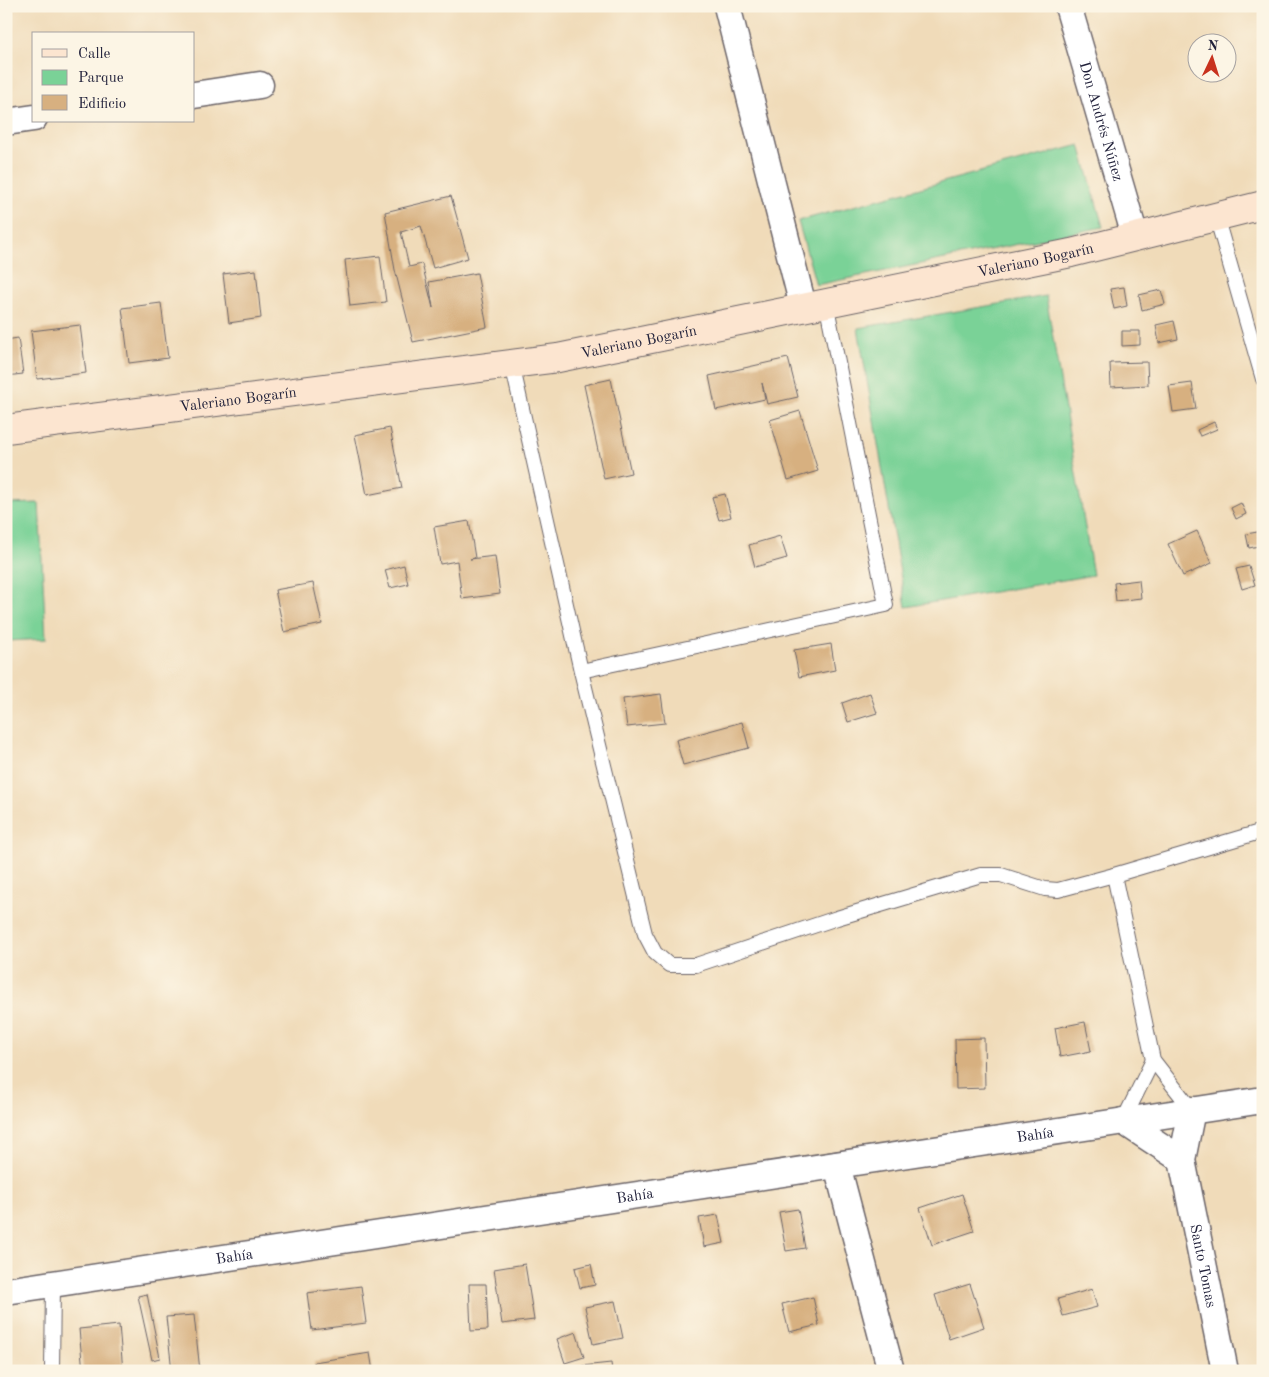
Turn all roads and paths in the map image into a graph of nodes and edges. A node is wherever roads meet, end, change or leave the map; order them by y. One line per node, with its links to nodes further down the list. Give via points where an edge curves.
1 (728, 6): 10 (street)
2 (1068, 6): 9 (street, Don Andrés Núñez)
3 (260, 85): 4 (street)
4 (195, 94)
5 (32, 118): 6 (street)
6 (6, 122)
7 (1263, 205): 8 (street, Valeriano Bogarín)
8 (1216, 216): 9 (street, Valeriano Bogarín); 12 (lane)
9 (1135, 236): 10 (street, Valeriano Bogarín, via 1071,253)
10 (814, 304): 11 (street, Valeriano Bogarín, via 644,342); 14 (lane, via 886,604)
11 (512, 364): 13 (street, Valeriano Bogarín); 14 (lane)
12 (1263, 379)
13 (6, 429)
14 (581, 671): 16 (lane, via 645,934 655,953 669,964 696,965 981,875 1000,875 1058,890)
15 (1263, 830): 16 (lane)
16 (1114, 875): 17 (lane)
17 (1152, 1060): 19 (lane); 20 (lane)
18 (1263, 1100): 19 (street, Bahía)
19 (1192, 1110): 20 (street, Bahía); 21 (street, Santo Tomas)
20 (1123, 1121): 21 (street); 22 (street, Bahía)
21 (1182, 1160): 27 (street, Santo Tomas)
22 (837, 1165): 23 (street, Bahía); 26 (street)
23 (53, 1284): 24 (street, Bahía); 25 (lane)
24 (6, 1291)
25 (52, 1371)
26 (891, 1371)
27 (1225, 1371)

